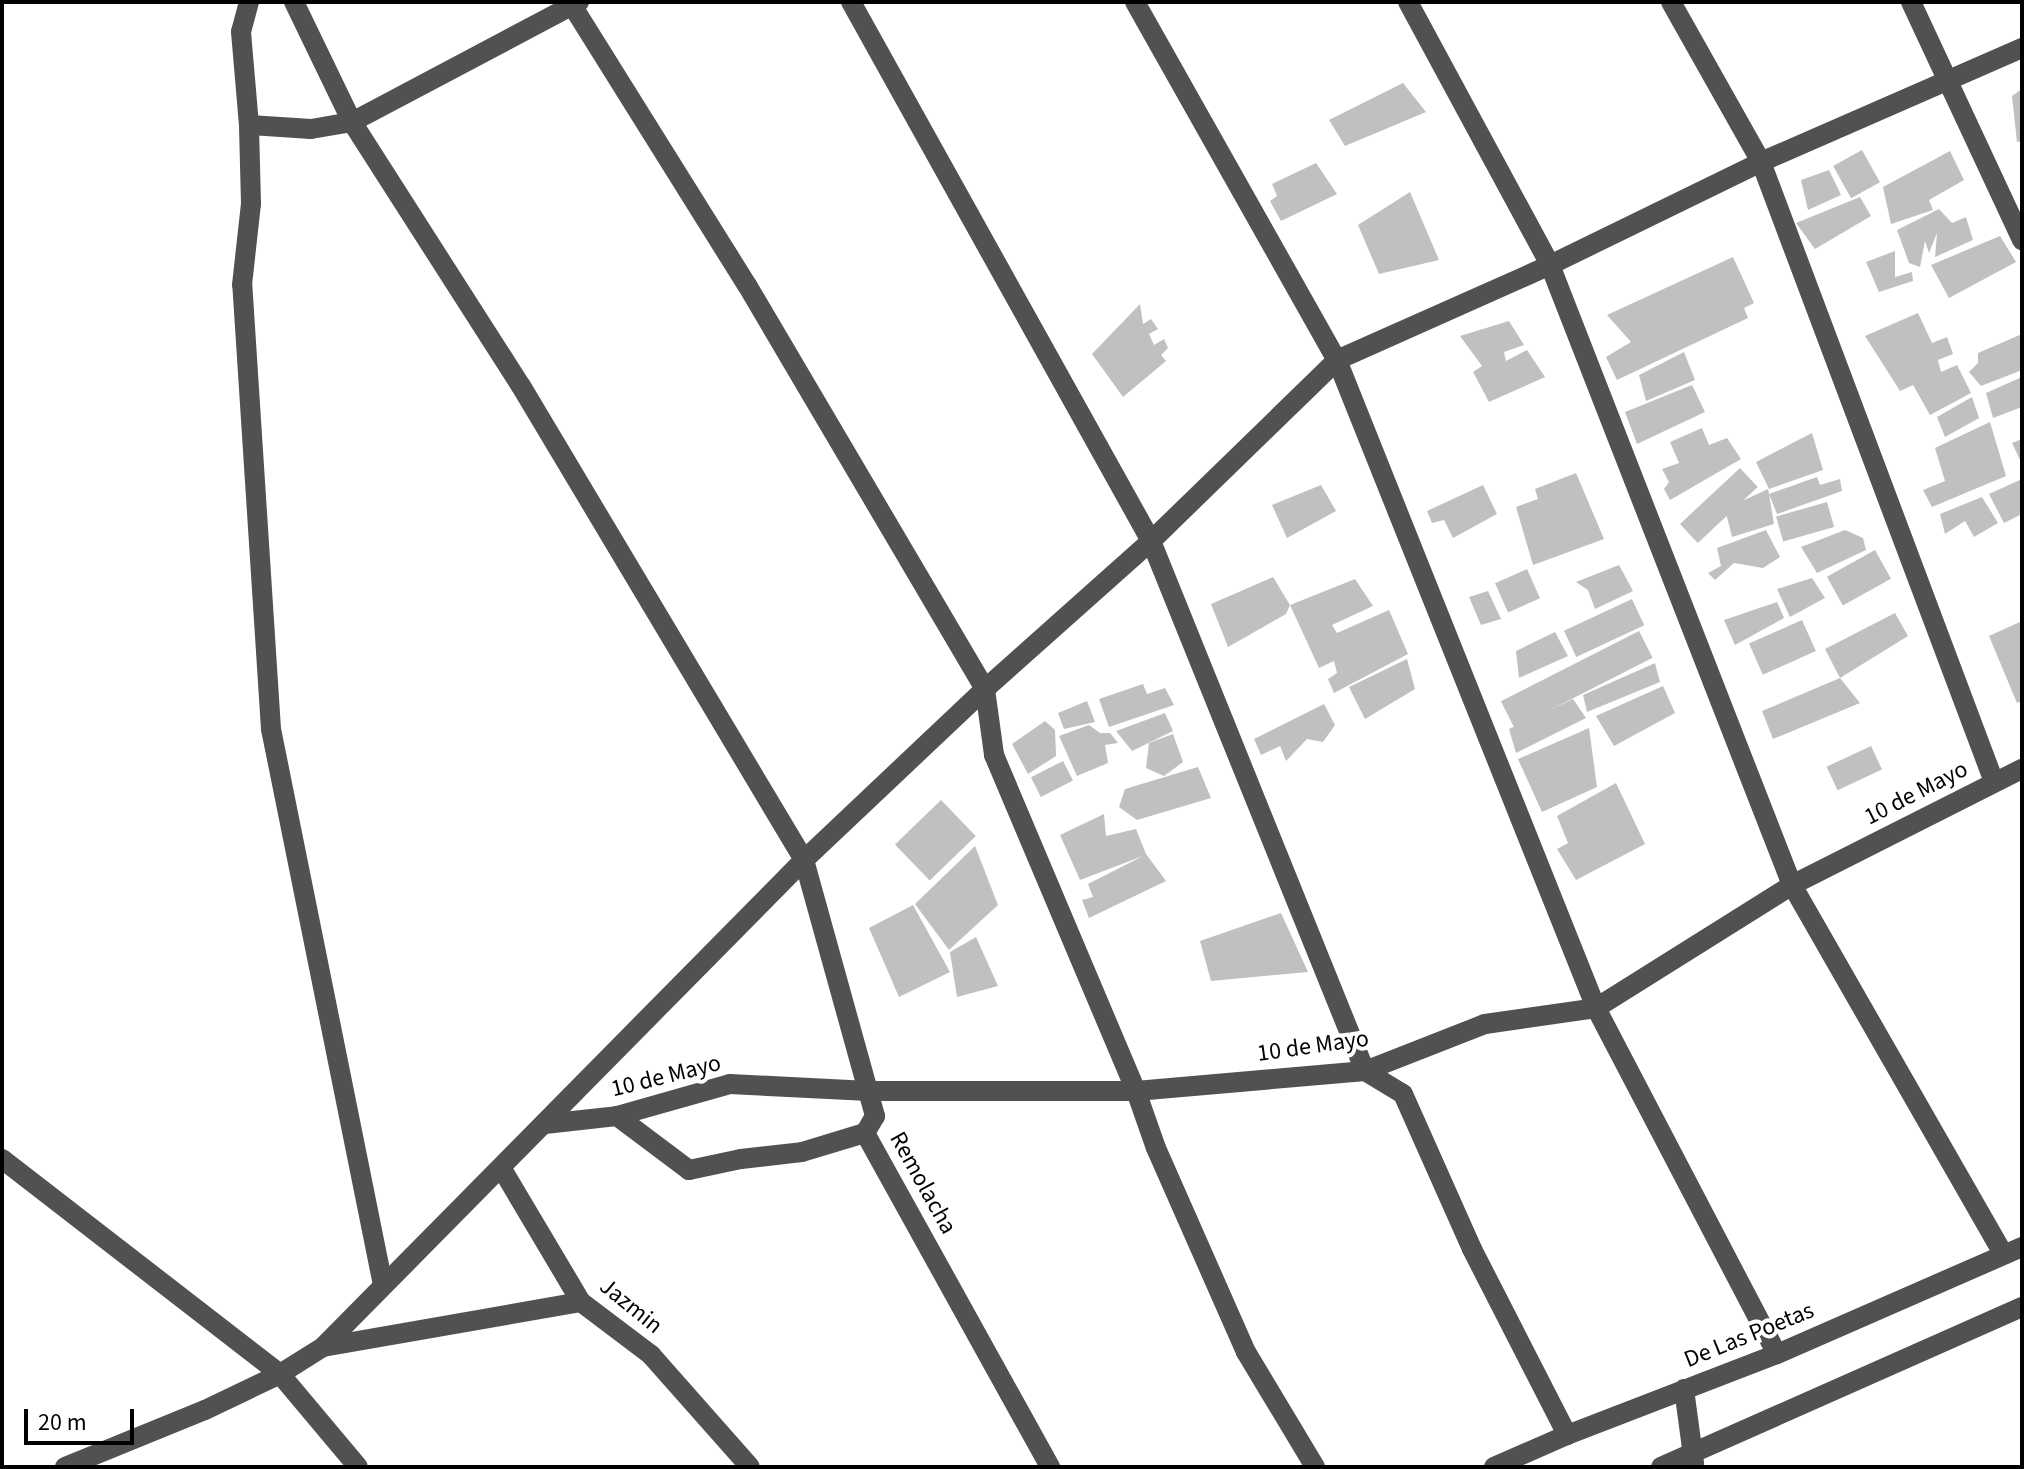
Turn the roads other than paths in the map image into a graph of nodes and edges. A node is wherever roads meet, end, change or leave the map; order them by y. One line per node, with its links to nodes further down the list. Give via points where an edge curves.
1 (249, 2): 12 (street, via 241,32)
2 (294, 2): 11 (street, Remolacha)
3 (851, 2): 17 (street)
4 (1135, 2): 16 (street)
5 (1408, 2): 15 (street)
6 (1671, 2): 13 (street)
7 (1911, 2): 10 (street)
8 (574, 3): 11 (street); 18 (street)
9 (2022, 48): 10 (street)
10 (1948, 83): 13 (street); 14 (street)
11 (352, 122): 12 (street, via 311,129); 21 (street, Remolacha, via 521,386)
12 (249, 125): 33 (street, via 251,203 242,285 271,729)
13 (1761, 162): 15 (street); 20 (street)
14 (2022, 240)
15 (1550, 265): 16 (street); 22 (street)
16 (1337, 360): 17 (street); 23 (street)
17 (1151, 541): 18 (street); 24 (street)
18 (985, 689): 21 (street); 26 (street, via 994,755)
19 (2022, 769): 20 (street, 10 de Mayo)
20 (1994, 782): 22 (street, 10 de Mayo)
21 (804, 860): 25 (street, Remolacha); 28 (street)
22 (1792, 885): 23 (street, 10 de Mayo); 32 (street)
23 (1596, 1008): 24 (street, 10 de Mayo, via 1485,1024); 37 (street)
24 (1365, 1071): 26 (street, 10 de Mayo); 40 (street, via 1403,1094 1472,1249)
25 (869, 1091): 26 (street, 10 de Mayo); 27 (street, 10 de Mayo, via 730,1084); 29 (street, Remolacha, via 875,1116)
26 (1136, 1091): 46 (street, via 1246,1352)
27 (617, 1116): 28 (street, 10 de Mayo); 29 (street, via 689,1170 802,1152)
28 (545, 1124): 31 (street)
29 (865, 1133): 45 (street, Remolacha)
30 (5, 1166): 38 (street)
31 (502, 1169): 33 (street); 34 (street, Jazmin)
32 (2013, 1251): 37 (street, De Las Poetas)
33 (383, 1285): 36 (street)
34 (581, 1302): 36 (street); 44 (street, Jazmin, via 651,1355)
35 (2022, 1307): 41 (street)
36 (323, 1347): 38 (street)
37 (1777, 1354): 39 (street, De Las Poetas)
38 (280, 1374): 42 (street); 43 (street)
39 (1684, 1389): 40 (street, De Las Poetas); 41 (street)
40 (1567, 1435): 47 (street, De Las Poetas)
41 (1694, 1460): 48 (street)
42 (65, 1467)
43 (358, 1467)
44 (750, 1467)
45 (1050, 1467)
46 (1315, 1467)
47 (1494, 1467)
48 (1661, 1467)

